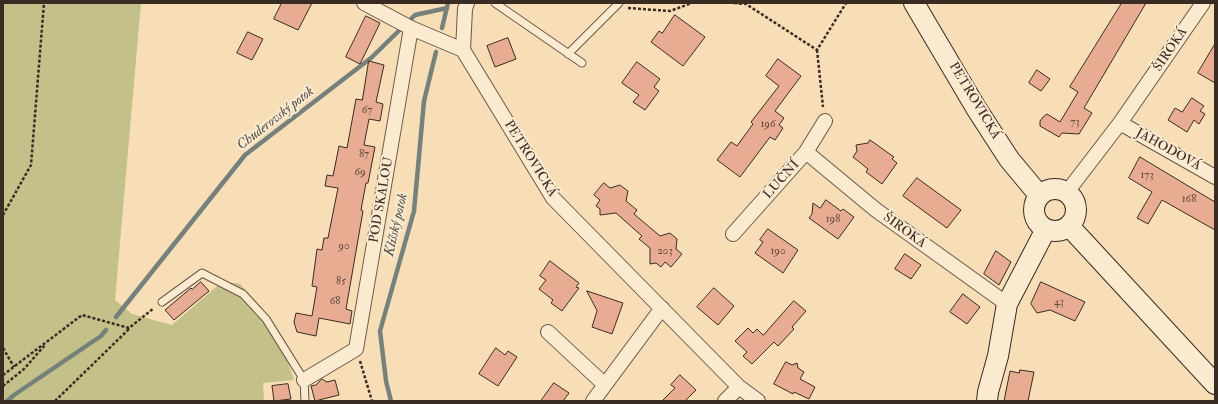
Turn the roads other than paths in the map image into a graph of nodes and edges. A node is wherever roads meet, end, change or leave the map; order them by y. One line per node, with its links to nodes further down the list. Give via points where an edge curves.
1 (364, 3): 7 (street)
2 (467, 3): 8 (street)
3 (495, 3): 9 (lane)
4 (914, 3): 16 (main road, PETROVICKÁ, via 976,108 1010,160)
5 (1203, 3): 12 (street, ŠIROKÁ)
6 (617, 5): 9 (lane)
7 (410, 28): 8 (street); 24 (street, POD SKALOU, via 356,349)
8 (463, 50): 22 (street, PETROVICKÁ, via 553,198)
9 (568, 54): 10 (lane)
10 (582, 62)
11 (825, 121): 13 (street, LUČNÍ)
12 (1120, 123): 14 (street, JAHODOVÁ); 15 (street, ŠIROKÁ)
13 (806, 152): 19 (street, LUČNÍ); 21 (street, ŠIROKÁ, via 876,210)
14 (1215, 177)
15 (1067, 192): 16 (main road, via 1053,189); 17 (main road, via 1076,208)
16 (1039, 195): 18 (main road, via 1035,202 1035,218)
17 (1069, 226): 18 (main road, via 1062,230); 25 (main road)
18 (1046, 229): 21 (main road)
19 (733, 234)
20 (162, 302): 24 (lane, via 202,273 243,294 266,319)
21 (1007, 304): 32 (main road)
22 (662, 308): 26 (street); 27 (street, PETROVICKÁ)
23 (548, 332): 26 (street)
24 (304, 380): 28 (lane)
25 (1215, 384)
26 (605, 385): 29 (street)
27 (739, 386): 30 (street); 31 (street, PETROVICKÁ)
28 (305, 401)
29 (593, 401)
30 (725, 401)
31 (758, 401)
32 (987, 401)

